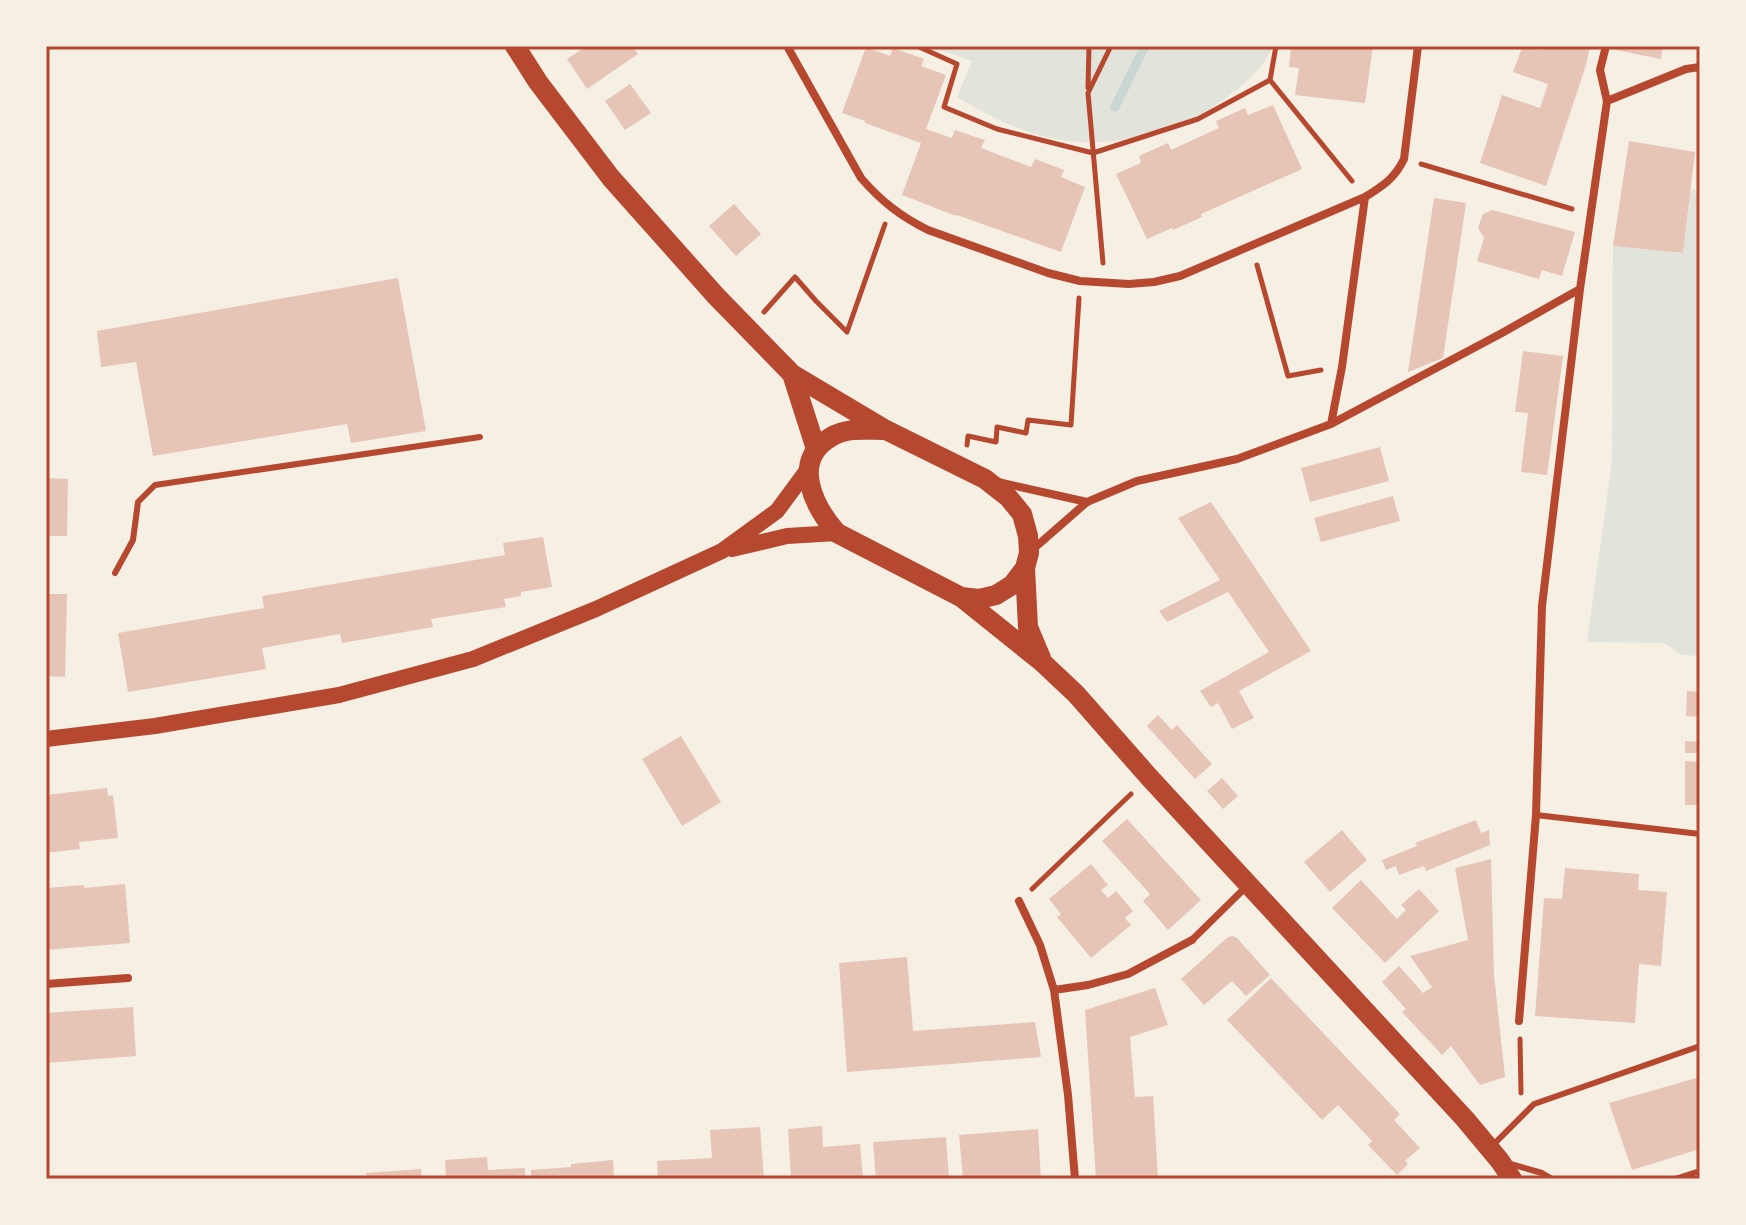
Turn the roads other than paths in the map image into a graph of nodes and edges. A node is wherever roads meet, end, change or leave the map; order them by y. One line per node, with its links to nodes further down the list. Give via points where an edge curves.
1 (515, 46): 9 (main road, via 611,178)
2 (787, 46): 7 (street, via 861,178 890,208 928,230 1048,273 1105,284 1180,276)
3 (1418, 46): 7 (street, via 1404,159 1390,182)
4 (1606, 46): 6 (street, via 1600,70)
5 (1700, 67): 6 (street)
6 (1607, 101): 8 (street)
7 (1365, 197): 10 (street)
8 (1580, 289): 10 (street); 24 (street, via 1542,606)
9 (792, 374): 11 (main road); 13 (main road)
10 (1331, 424): 16 (street, via 1237,459 1137,481)
11 (886, 430): 13 (main road, via 854,430 832,436); 15 (main road)
12 (480, 437): 20 (lane, via 155,485 138,502 133,540)
13 (816, 449): 14 (main road)
14 (808, 469): 17 (main road, via 812,494); 18 (main road, via 777,511)
15 (985, 479): 16 (street); 19 (main road, via 1022,514)
16 (1087, 502): 19 (street)
17 (837, 533): 18 (main road, via 787,536); 21 (main road)
18 (722, 551): 23 (main road, via 473,659 339,695)
19 (1027, 561): 21 (main road, via 1012,585 996,595); 22 (main road, via 1028,627)
20 (115, 573)
21 (961, 597): 22 (main road)
22 (1042, 662): 26 (main road)
23 (46, 739)
24 (1536, 815): 25 (lane); 32 (street)
25 (1700, 834)
26 (1249, 884): 28 (street); 34 (main road)
27 (1019, 901): 31 (street)
28 (1192, 940): 31 (street, via 1128,974)
29 (128, 978): 30 (street)
30 (46, 984)
31 (1054, 990): 36 (street)
32 (1519, 1021)
33 (1700, 1046): 34 (lane, via 1534,1104)
34 (1495, 1155): 37 (main road); 38 (lane)
35 (1700, 1171): 39 (lane)
36 (1075, 1179)
37 (1512, 1179)
38 (1552, 1179)
39 (1675, 1179)

